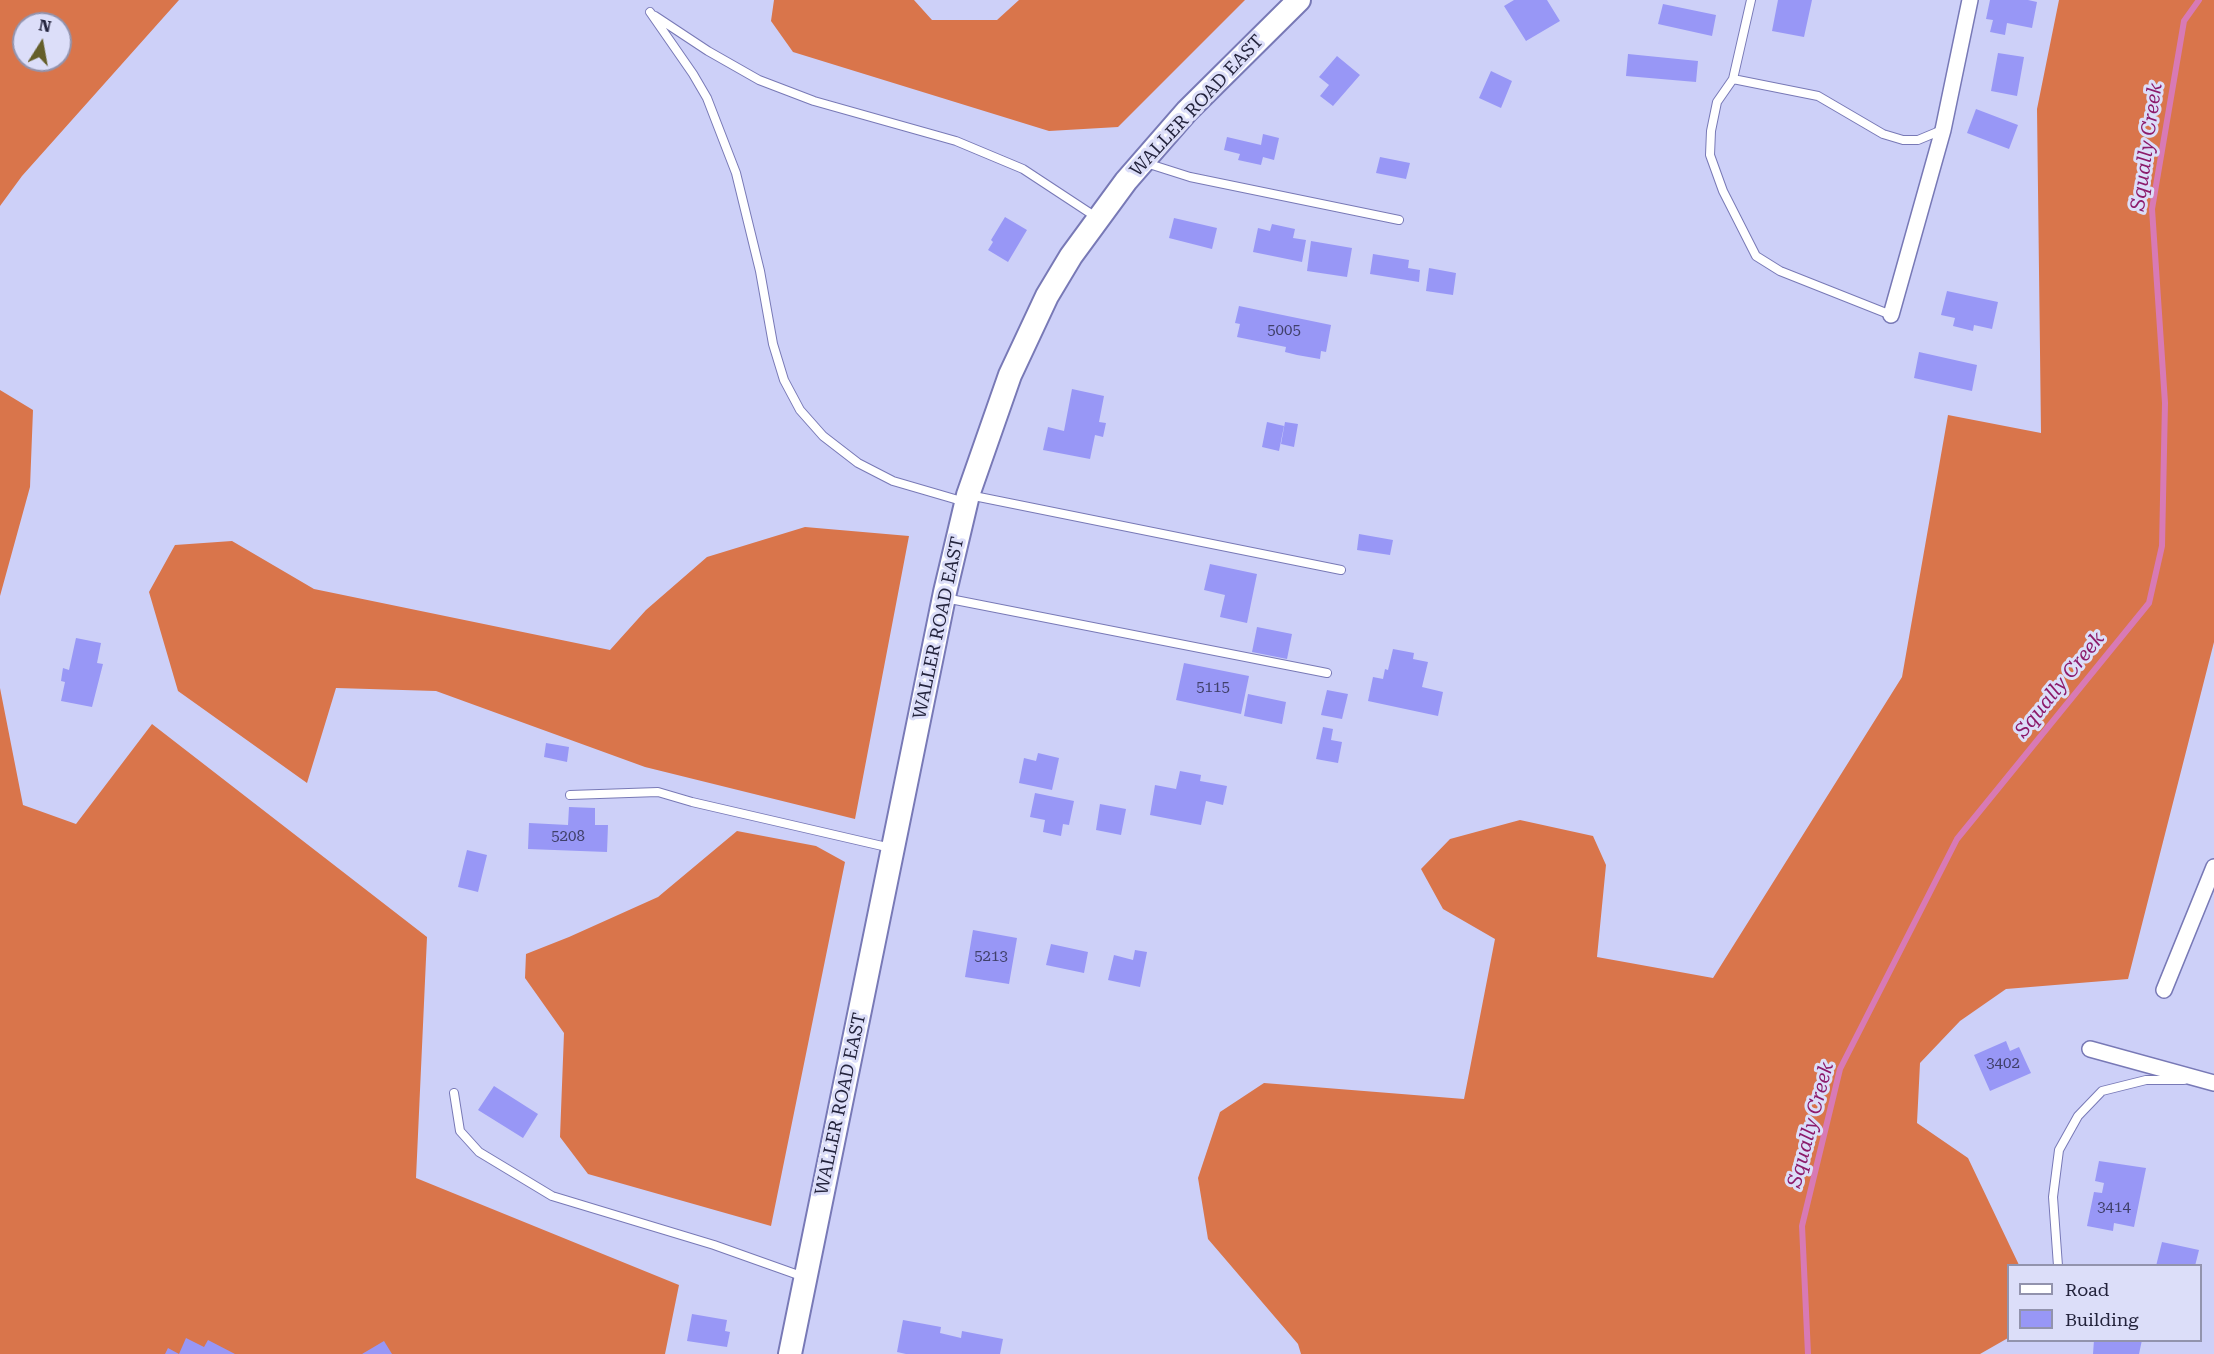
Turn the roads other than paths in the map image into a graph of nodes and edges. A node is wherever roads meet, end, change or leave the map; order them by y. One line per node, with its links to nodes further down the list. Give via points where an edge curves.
1 (1299, 0): 6 (street, WALLER ROAD EAST)
2 (1751, 0): 4 (lane)
3 (1970, 0): 5 (street)
4 (1733, 78): 5 (lane, via 1818,96 1883,134 1903,140 1918,140); 9 (lane, via 1717,102 1710,155 1723,191 1756,256 1780,271)
5 (1943, 130): 9 (street)
6 (1142, 161): 7 (street, WALLER ROAD EAST); 8 (lane, via 1190,177)
7 (1098, 218): 10 (street, WALLER ROAD EAST, via 1047,296 1010,375); 10 (lane, via 1023,169 966,145 814,101 759,80 650,12 706,98 736,173 773,344 784,380 801,410 823,436 858,463 893,481)
8 (1399, 220)
9 (1891, 315)
10 (967, 499): 11 (lane); 12 (street, WALLER ROAD EAST)
11 (1341, 570)
12 (944, 598): 13 (lane); 15 (street, WALLER ROAD EAST)
13 (1327, 673)
14 (570, 795): 15 (lane, via 658,792)
15 (893, 849): 22 (street, WALLER ROAD EAST)
16 (2214, 867): 17 (street)
17 (2164, 990)
18 (2090, 1049): 19 (street)
19 (2209, 1082): 21 (lane, via 2146,1080 2102,1091 2078,1116 2059,1150 2053,1197)
20 (454, 1093): 22 (lane, via 460,1131 479,1152 552,1196)
21 (2058, 1264)
22 (806, 1277): 23 (street, WALLER ROAD EAST)
23 (790, 1354)

